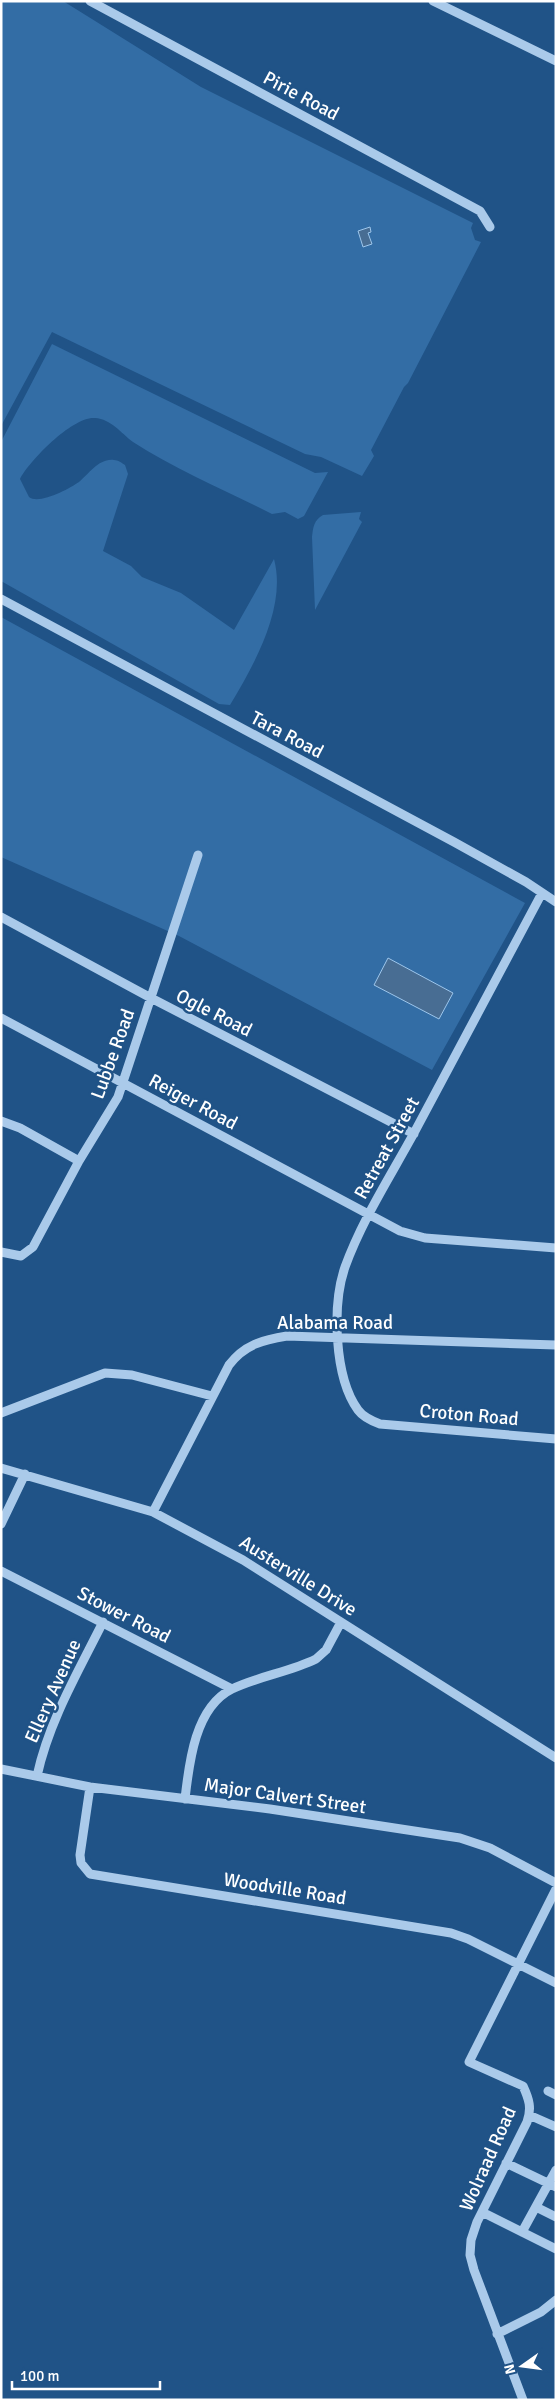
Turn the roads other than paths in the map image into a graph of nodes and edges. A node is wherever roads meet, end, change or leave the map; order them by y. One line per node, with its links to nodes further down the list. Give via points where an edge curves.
1 (90, 1): 4 (street, Pirie Road, via 480,211)
2 (433, 1): 3 (street)
3 (556, 61)
4 (490, 227)
5 (1, 599): 7 (street, Tara Road, via 454,842)
6 (198, 855): 10 (street, Lubbe Road)
7 (542, 893): 8 (street, Tara Road); 14 (street, Retreat Street)
8 (556, 902)
9 (1, 917): 10 (street, Ogle Road)
10 (151, 998): 12 (street, Lubbe Road); 14 (street, Ogle Road)
11 (1, 1018): 12 (street, Reiger Road)
12 (121, 1083): 15 (street, Lubbe Road, via 114,1104); 16 (street, Reiger Road)
13 (1, 1121): 15 (street)
14 (414, 1134): 16 (street, Retreat Street)
15 (79, 1161): 18 (street, Lubbe Road, via 33,1247 21,1256)
16 (369, 1214): 17 (street, Reiger Road, via 400,1231 425,1238); 19 (street, Retreat Street, via 342,1280)
17 (556, 1248)
18 (1, 1252)
19 (336, 1336): 20 (street, Alabama Road); 21 (street, Alabama Road, via 287,1336 254,1344 232,1361); 23 (street, Retreat Street, via 352,1400 359,1412)
20 (556, 1345)
21 (212, 1396): 22 (street, via 132,1374 105,1373); 27 (street, Alabama Road)
22 (1, 1413)
23 (380, 1424): 24 (street, Croton Road)
24 (556, 1439)
25 (1, 1468): 26 (street, Austerville Drive)
26 (25, 1474): 27 (street, Austerville Drive); 28 (street)
27 (154, 1512): 31 (street, Austerville Drive, via 243,1560)
28 (1, 1524)
29 (1, 1571): 30 (street, Stower Road)
30 (103, 1622): 32 (street, Stower Road); 35 (street, Ellery Avenue, via 56,1718)
31 (340, 1622): 32 (street, via 326,1650 316,1659); 33 (street, Austerville Drive)
32 (232, 1689): 37 (street, via 216,1702 196,1736)
33 (556, 1758)
34 (1, 1769): 35 (street, Major Calvert Street)
35 (37, 1776): 36 (street, Major Calvert Street)
36 (90, 1787): 37 (street, Major Calvert Street); 40 (street, Woodville Road, via 80,1855 81,1863 90,1874 451,1933)
37 (185, 1799): 38 (street, Major Calvert Street, via 460,1838 490,1848)
38 (556, 1883)
39 (556, 1889): 40 (street, Wolraad Road)
40 (517, 1963): 41 (street, Woodville Road); 42 (street, Wolraad Road, via 468,2062 523,2086 529,2100)
41 (556, 1983)
42 (529, 2115): 43 (street); 44 (street, Wolraad Road)
43 (556, 2128)
44 (506, 2163): 46 (street); 48 (street, Wolraad Road)
45 (556, 2170): 46 (street)
46 (552, 2185): 47 (street)
47 (536, 2207): 49 (street); 50 (street)
48 (482, 2212): 50 (street); 53 (street, Wolraad Road, via 471,2240 470,2255)
49 (556, 2217)
50 (522, 2232): 51 (street)
51 (556, 2249)
52 (556, 2300): 53 (street, via 541,2312)
53 (497, 2334): 54 (street, Wolraad Road)
54 (523, 2400)

